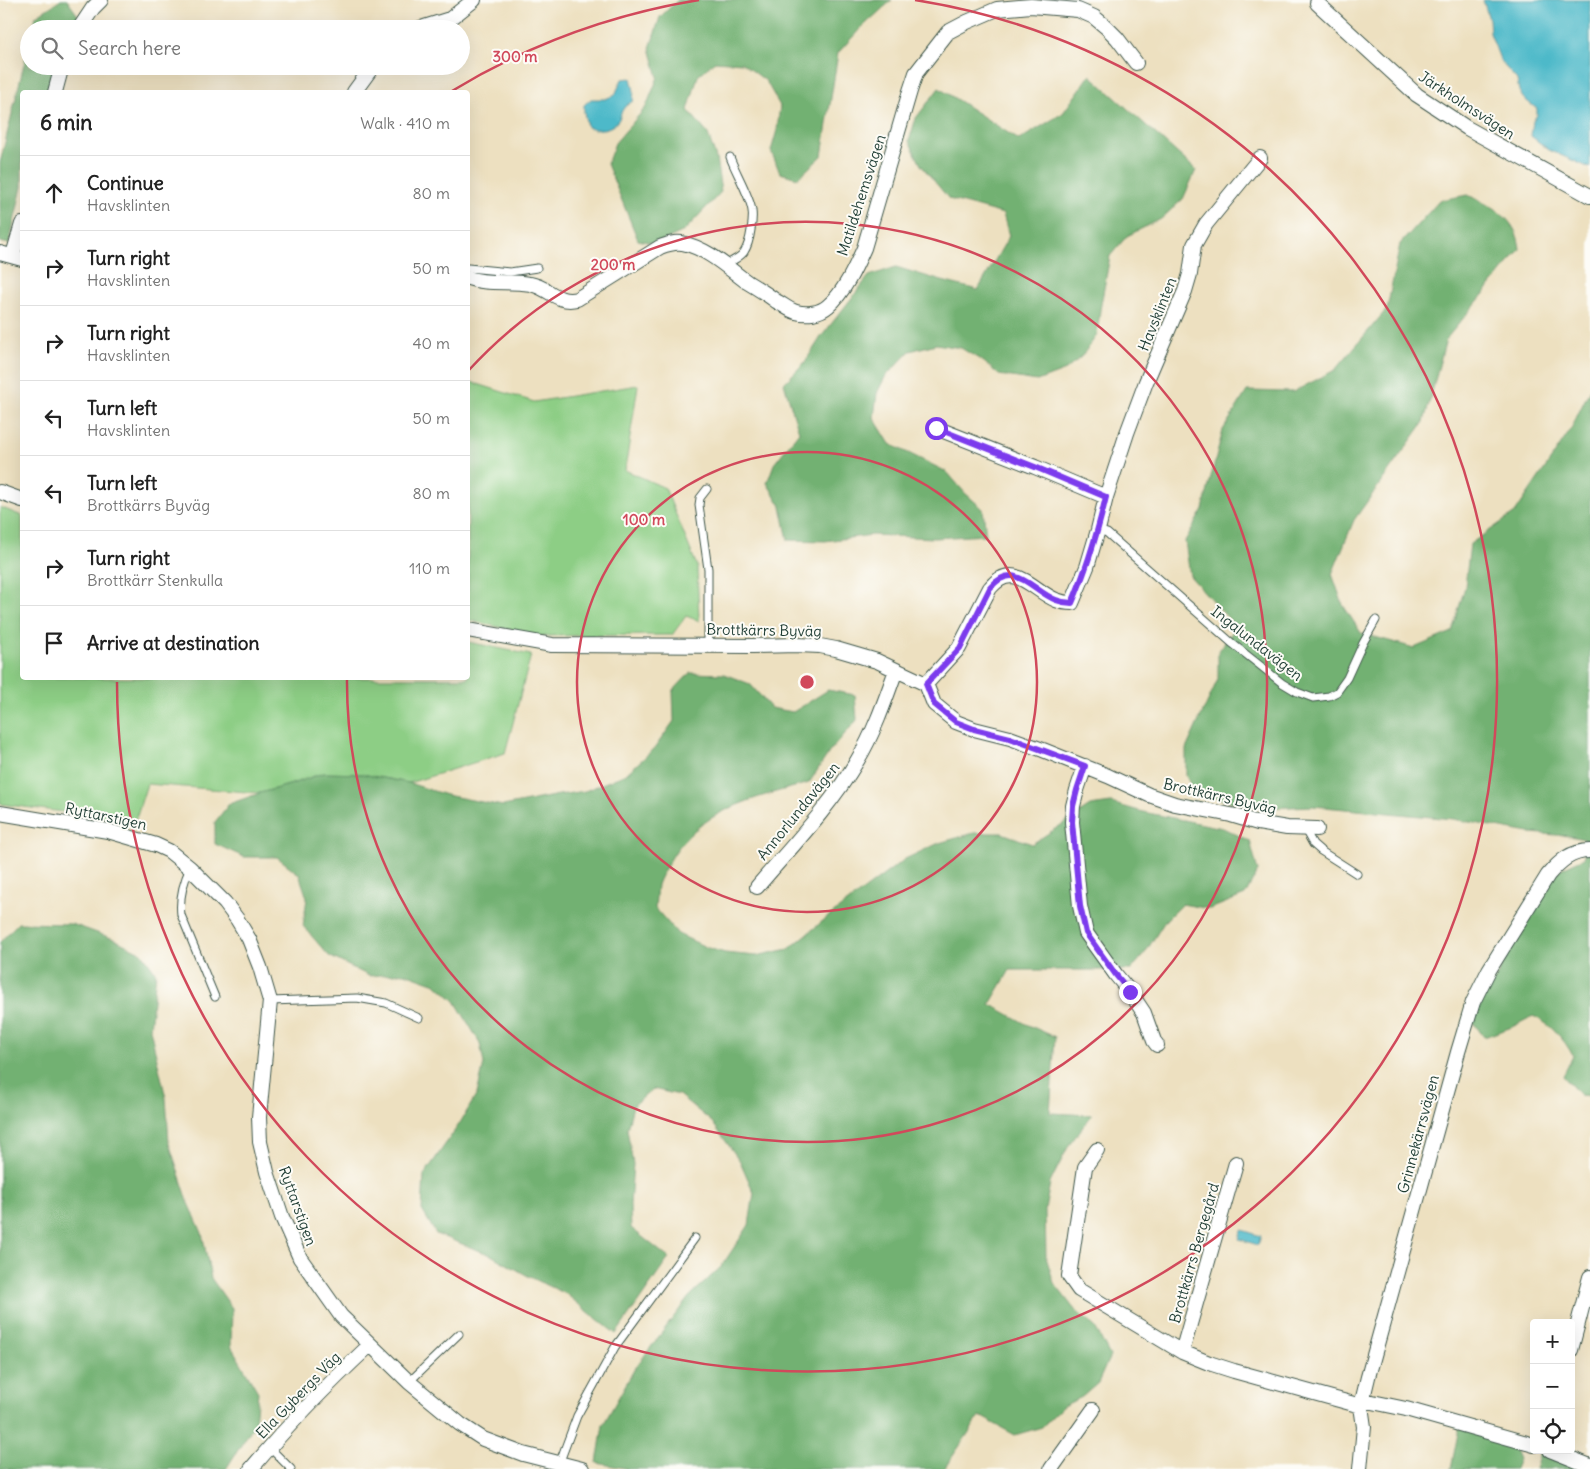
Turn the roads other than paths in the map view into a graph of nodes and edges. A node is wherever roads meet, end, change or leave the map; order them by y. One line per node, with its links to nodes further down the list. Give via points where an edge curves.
1 (101, 0): 4 (street)
2 (474, 0): 5 (street)
3 (1317, 3): 13 (street, Järkholmsvägen, via 1417,95 1467,128)
4 (85, 20)
5 (444, 20)
6 (1136, 63): 16 (street, Matildehemsvägen, via 1106,27 1078,10 1031,6 997,8 967,22 948,32 916,73 864,248 855,268 829,306 819,312 795,312)
7 (60, 75): 9 (street)
8 (367, 75): 10 (street)
9 (56, 90)
10 (356, 90)
11 (730, 157): 16 (lane, via 748,197 753,218 743,254)
12 (1260, 158): 23 (street, Havsklinten, via 1206,224 1194,245 1185,291 1146,382)
13 (1590, 196)
14 (20, 230): 15 (street)
15 (12, 256)
16 (726, 266): 19 (street, Matildehemsvägen, via 695,247 670,243 569,301 530,284)
17 (470, 268): 18 (lane, via 510,272)
18 (537, 268)
19 (470, 278)
20 (936, 428): 23 (street)
21 (707, 490): 28 (lane, via 699,505 708,569)
22 (0, 492): 24 (street)
23 (1106, 497): 25 (street, Havsklinten)
24 (20, 499)
25 (1098, 530): 26 (lane, Ingalundavägen, via 1107,533 1282,683 1313,698 1338,692); 30 (street, Havsklinten, via 1072,603 1055,600 1013,576 997,581 990,588 960,648)
26 (1376, 620)
27 (470, 630): 28 (street, Brottkärrs Byväg, via 552,645)
28 (708, 646): 29 (street, Brottkärrs Byväg, via 820,646 877,661)
29 (896, 670): 30 (street, Brottkärrs Byväg); 37 (street, Annorlundavägen, via 857,761 823,809)
30 (926, 684): 31 (street, Brottkärrs Byväg, via 934,704 956,722)
31 (1085, 766): 33 (street, Brottkärrs Byväg, via 1175,804 1258,823); 41 (street, via 1073,806 1072,822 1082,920 1086,933 1144,1013)
32 (0, 813): 35 (street, Ryttarstigen, via 142,840 169,851)
33 (1311, 829): 36 (lane, via 1313,844)
34 (1590, 851): 51 (street, Grinnekärrsvägen, via 1569,855 1548,875 1473,1002)
35 (190, 868): 38 (lane, via 182,887 181,915); 39 (street, Ryttarstigen, via 210,886 237,919 249,939)
36 (1357, 874)
37 (757, 887)
38 (215, 997)
39 (270, 1000): 40 (lane, via 357,998 386,1003); 48 (street, Ryttarstigen, via 259,1117 260,1142 267,1172 300,1258 332,1305)
40 (419, 1018)
41 (1157, 1045)
42 (1098, 1150): 49 (street, Brottkärrs Bergegård, via 1085,1167 1068,1276 1079,1290)
43 (1236, 1163): 49 (street, Brottkärrs Bergegård)
44 (695, 1238): 56 (lane, via 611,1354 577,1416)
45 (1590, 1277): 47 (street)
46 (459, 1334): 50 (lane)
47 (1575, 1335)
48 (370, 1345): 50 (street, Ryttarstigen); 54 (street, Ella Gybergs Väg)
49 (1182, 1352): 51 (street, Brottkärrs Bergegård, via 1234,1371)
50 (409, 1382): 56 (street, Ryttarstigen, via 441,1410 483,1439)
51 (1362, 1403): 53 (street, Brottkärrs Bergegård, via 1406,1409); 62 (street, Grinnekärrsvägen, via 1364,1427)
52 (1093, 1410): 61 (street)
53 (1530, 1444)
54 (269, 1447): 58 (street, Ella Gybergs Väg); 59 (lane)
55 (1560, 1454): 57 (street)
56 (559, 1464): 60 (street, Ryttarstigen)
57 (1590, 1466)
58 (251, 1469)
59 (291, 1469)
60 (582, 1469)
61 (1051, 1469)
62 (1360, 1469)

